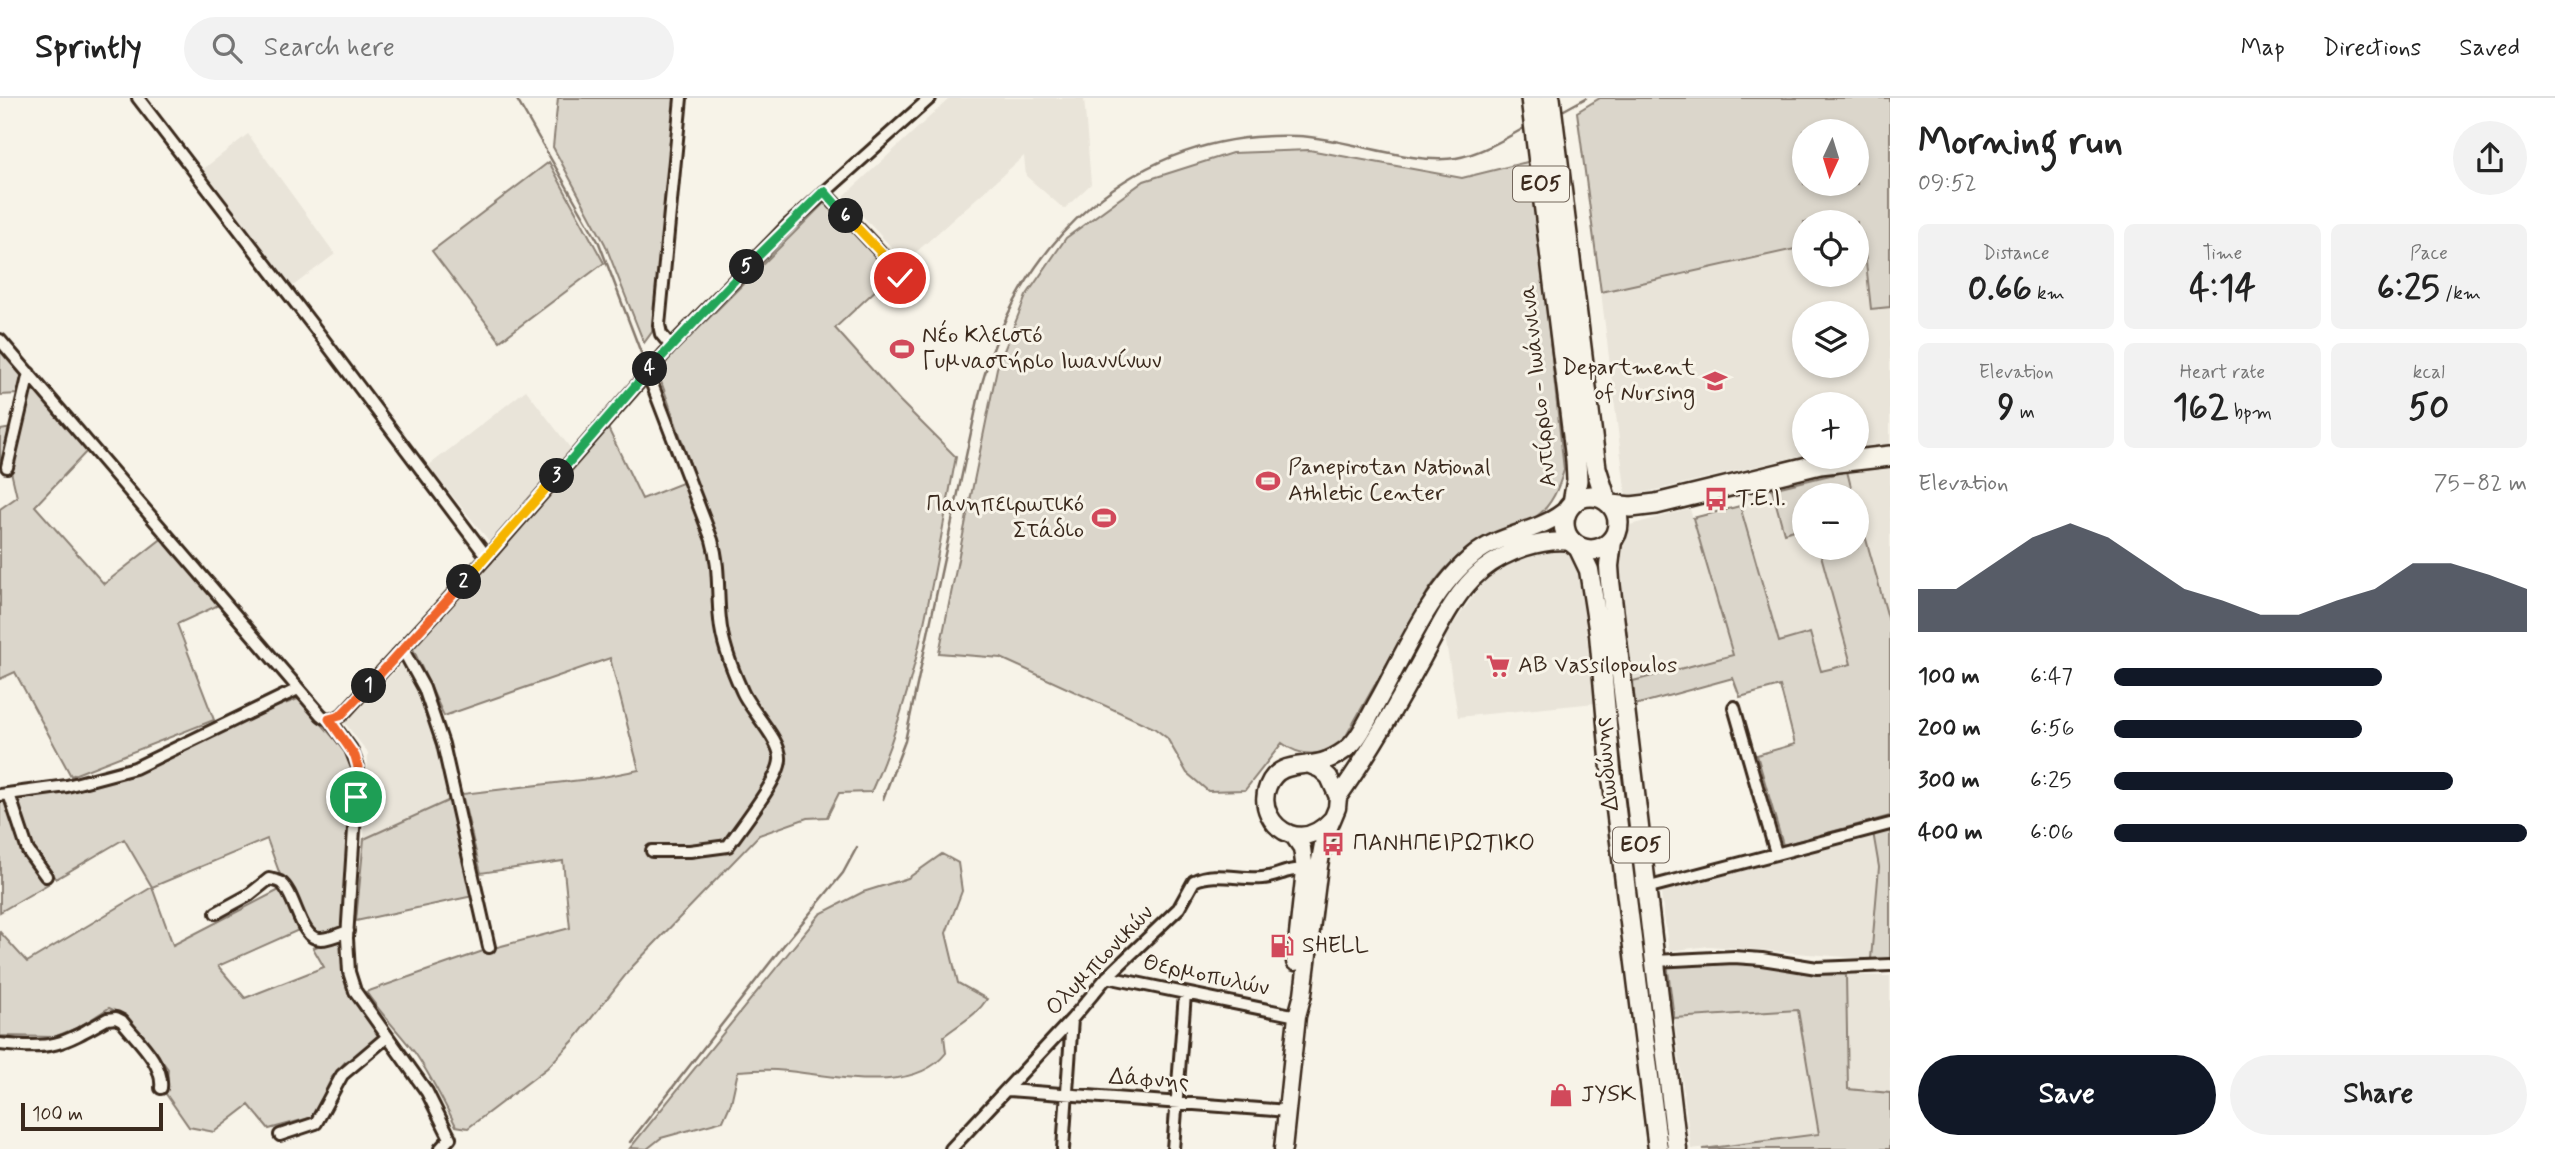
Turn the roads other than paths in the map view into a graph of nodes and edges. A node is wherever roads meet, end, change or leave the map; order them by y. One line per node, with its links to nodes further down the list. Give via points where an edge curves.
1 (138, 98): 19 (street)
2 (681, 98): 9 (street, via 659,325)
3 (930, 98): 6 (street)
4 (1531, 98): 16 (highway, Αντίρριο - Ιωάννινα / ΕΟ5, via 1576,460)
5 (1549, 98): 14 (highway, Αντίρριο - Ιωάννινα / ΕΟ5, via 1596,468)
6 (824, 191): 7 (street); 9 (street)
7 (900, 278)
8 (0, 340): 11 (street)
9 (671, 346): 10 (street)
10 (647, 372): 19 (street); 30 (street, via 712,540 727,652 745,698 780,756 774,778 727,846)
11 (29, 373): 13 (street); 21 (street)
12 (1890, 456): 15 (highway, via 1820,464)
13 (7, 467)
14 (1609, 503): 15 (highway, via 1632,507); 16 (highway, via 1586,496); 17 (highway, ΕΟ5, via 1618,518)
15 (1656, 504): 17 (highway, via 1633,516)
16 (1571, 506): 18 (highway, ΕΟ5, via 1564,522); 24 (main road, via 1549,523 1488,545 1460,568 1434,601 1352,744 1328,760)
17 (1614, 536): 18 (highway, via 1606,546 1592,550); 34 (main road, Δωδώνης / ΕΟ5, via 1609,573)
18 (1575, 545): 26 (main road, via 1553,541 1520,550 1495,561 1471,580); 57 (main road, Δωδώνης / ΕΟ5, via 1589,570 1599,634)
19 (486, 557): 20 (street)
20 (403, 650): 23 (street, via 342,714); 37 (street, via 424,688 443,744)
21 (298, 690): 23 (street); 25 (street, via 135,768 66,786)
22 (1734, 707): 31 (street)
23 (329, 719): 36 (street, via 358,767)
24 (1308, 764): 26 (main road, via 1329,777); 29 (main road, via 1296,764 1274,775 1265,798 1272,821)
25 (4, 795): 33 (street, via 28,851)
26 (1338, 797): 27 (main road)
27 (1332, 819): 29 (main road, via 1315,833); 42 (main road, via 1321,850)
28 (1890, 824): 31 (street)
29 (1293, 835): 32 (main road)
30 (652, 851)
31 (1776, 853): 34 (street)
32 (1305, 870): 40 (street, Ολυμπιονικών, via 1265,878 1197,879 1179,908); 42 (main road, via 1293,995)
33 (46, 876)
34 (1646, 888): 38 (main road, Δωδώνης / ΕΟ5)
35 (216, 912): 36 (street, via 269,879 280,882 288,892 312,938)
36 (348, 931): 44 (street, via 351,982)
37 (489, 947)
38 (1654, 961): 39 (street, via 1734,957 1817,968); 58 (main road, Δωδώνης / ΕΟ5)
39 (1890, 965)
40 (1107, 977): 41 (street, Θερμοπυλών); 43 (street, Ολυμπιονικών)
41 (1185, 994): 42 (street, Θερμοπυλών); 49 (street)
42 (1297, 1016): 50 (main road)
43 (1072, 1019): 47 (street, Ολυμπιονικών); 48 (street)
44 (387, 1037): 51 (street, via 342,1075 316,1123); 52 (street, via 427,1092 450,1138)
45 (0, 1044): 46 (street, via 55,1046 116,1018 155,1063)
46 (161, 1088)
47 (1008, 1090): 48 (street, Δάφνης); 53 (street, Ολυμπιονικών)
48 (1066, 1095): 49 (street, Δάφνης); 54 (street)
49 (1177, 1103): 50 (street, Δάφνης); 55 (street)
50 (1287, 1111): 56 (main road)
51 (280, 1135)
52 (440, 1149)
53 (951, 1149)
54 (1063, 1149)
55 (1173, 1149)
56 (1283, 1149)
57 (1658, 1149)
58 (1677, 1149)

